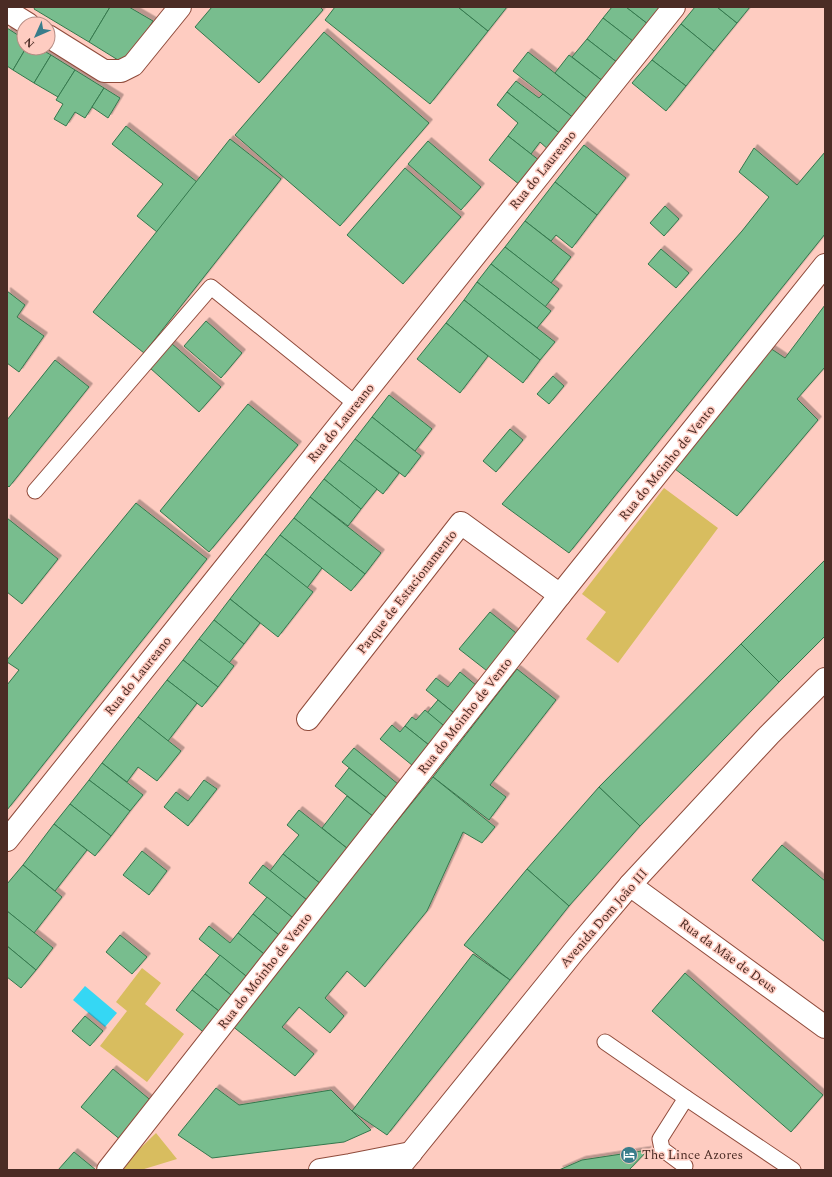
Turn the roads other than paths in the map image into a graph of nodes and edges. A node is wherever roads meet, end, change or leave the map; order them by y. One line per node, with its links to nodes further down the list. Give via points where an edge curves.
1 (180, 7): 5 (street, via 133,65 121,72 104,71)
2 (674, 7): 7 (street, Rua do Laureano)
3 (7, 11): 4 (street)
4 (16, 17)
5 (56, 41)
6 (825, 265): 9 (street, Rua do Moinho de Vento)
7 (356, 404): 8 (lane, via 211,287); 12 (street, Rua do Laureano)
8 (35, 491)
9 (560, 595): 11 (street, Parque de Estacionamento, via 461,523); 19 (street, Rua do Moinho de Vento)
10 (825, 679): 13 (street, Avenida Dom João III, via 769,735)
11 (308, 719)
12 (7, 840)
13 (630, 885): 14 (street, Rua da Mãe de Deus); 17 (street, Avenida Dom João III)
14 (825, 1026)
15 (605, 1042): 16 (lane)
16 (686, 1098): 18 (lane, via 660,1139 662,1149); 22 (lane)
17 (411, 1153): 20 (street); 21 (street, Avenida Dom João III)
18 (684, 1166)
19 (108, 1170)
20 (320, 1170)
21 (398, 1170)
22 (793, 1170)

